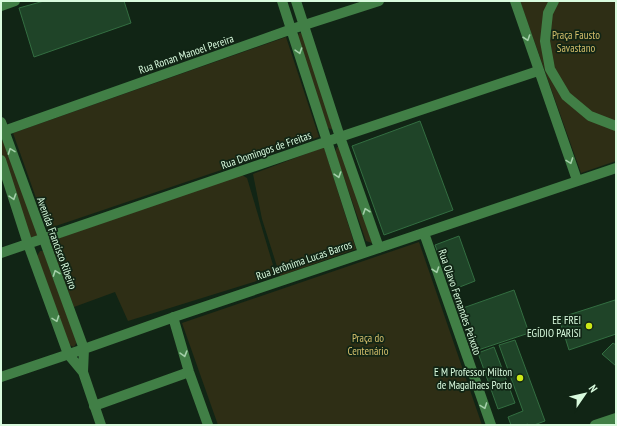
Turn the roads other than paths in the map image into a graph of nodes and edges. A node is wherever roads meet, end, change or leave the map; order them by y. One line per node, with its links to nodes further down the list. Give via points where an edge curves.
1 (15, 1): 7 (street)
2 (282, 1): 9 (street)
3 (296, 1): 8 (street)
4 (379, 1): 8 (street, Rua Ronan Manoel Pereira)
5 (515, 1): 10 (street, one-way to 10)
6 (554, 1): 11 (street, via 548,13 545,41 550,69 566,96 590,116)
7 (1, 6)
8 (304, 25): 9 (street, Rua Ronan Manoel Pereira); 13 (street)
9 (292, 30): 12 (street, Rua Ronan Manoel Pereira); 14 (street, one-way to 14)
10 (538, 71): 13 (street, Rua Domingos de Freitas); 17 (street, one-way to 17)
11 (616, 126)
12 (2, 128): 19 (street, Avenida Francisco Ribeiro, one-way to 12)
13 (340, 137): 14 (street, Rua Domingos de Freitas); 21 (street, one-way to 13)
14 (328, 142): 19 (street, Rua Domingos de Freitas); 23 (street, one-way to 23)
15 (1, 160): 20 (street, Avenida Francisco Ribeiro, one-way to 20)
16 (616, 168): 17 (street, Rua Jerônima Lucas Barros)
17 (578, 180): 18 (street, Rua Jerônima Lucas Barros)
18 (424, 233): 21 (street, Rua Jerônima Lucas Barros); 36 (street, Rua Olavo Fernandes Peixoto, one-way to 36)
19 (43, 238): 20 (street, Rua Domingos de Freitas); 24 (street, Avenida Francisco Ribeiro, one-way to 19)
20 (28, 244): 22 (street, Rua Domingos de Freitas); 25 (street, Avenida Francisco Ribeiro)
21 (379, 248): 23 (street, Rua Jerônima Lucas Barros)
22 (1, 253)
23 (363, 253): 26 (street, Rua Jerônima Lucas Barros)
24 (65, 299): 25 (street); 27 (street, Avenida Francisco Ribeiro)
25 (50, 305): 28 (street, Avenida Francisco Ribeiro, one-way to 28)
26 (173, 317): 27 (street, Rua Jerônima Lucas Barros); 30 (street, one-way to 30)
27 (84, 349): 28 (street, Rua Jerônima Lucas Barros); 29 (street, Avenida Francisco Ribeiro)
28 (68, 354): 29 (street, Avenida Francisco Ribeiro); 31 (street, Rua Jerônima Lucas Barros)
29 (83, 372): 32 (street, Avenida Francisco Ribeiro)
30 (189, 372): 32 (street); 35 (street)
31 (1, 377)
32 (94, 406): 34 (street, Avenida Francisco Ribeiro)
33 (616, 418): 37 (street)
34 (101, 425)
35 (208, 425)
36 (491, 425)
37 (595, 425)

